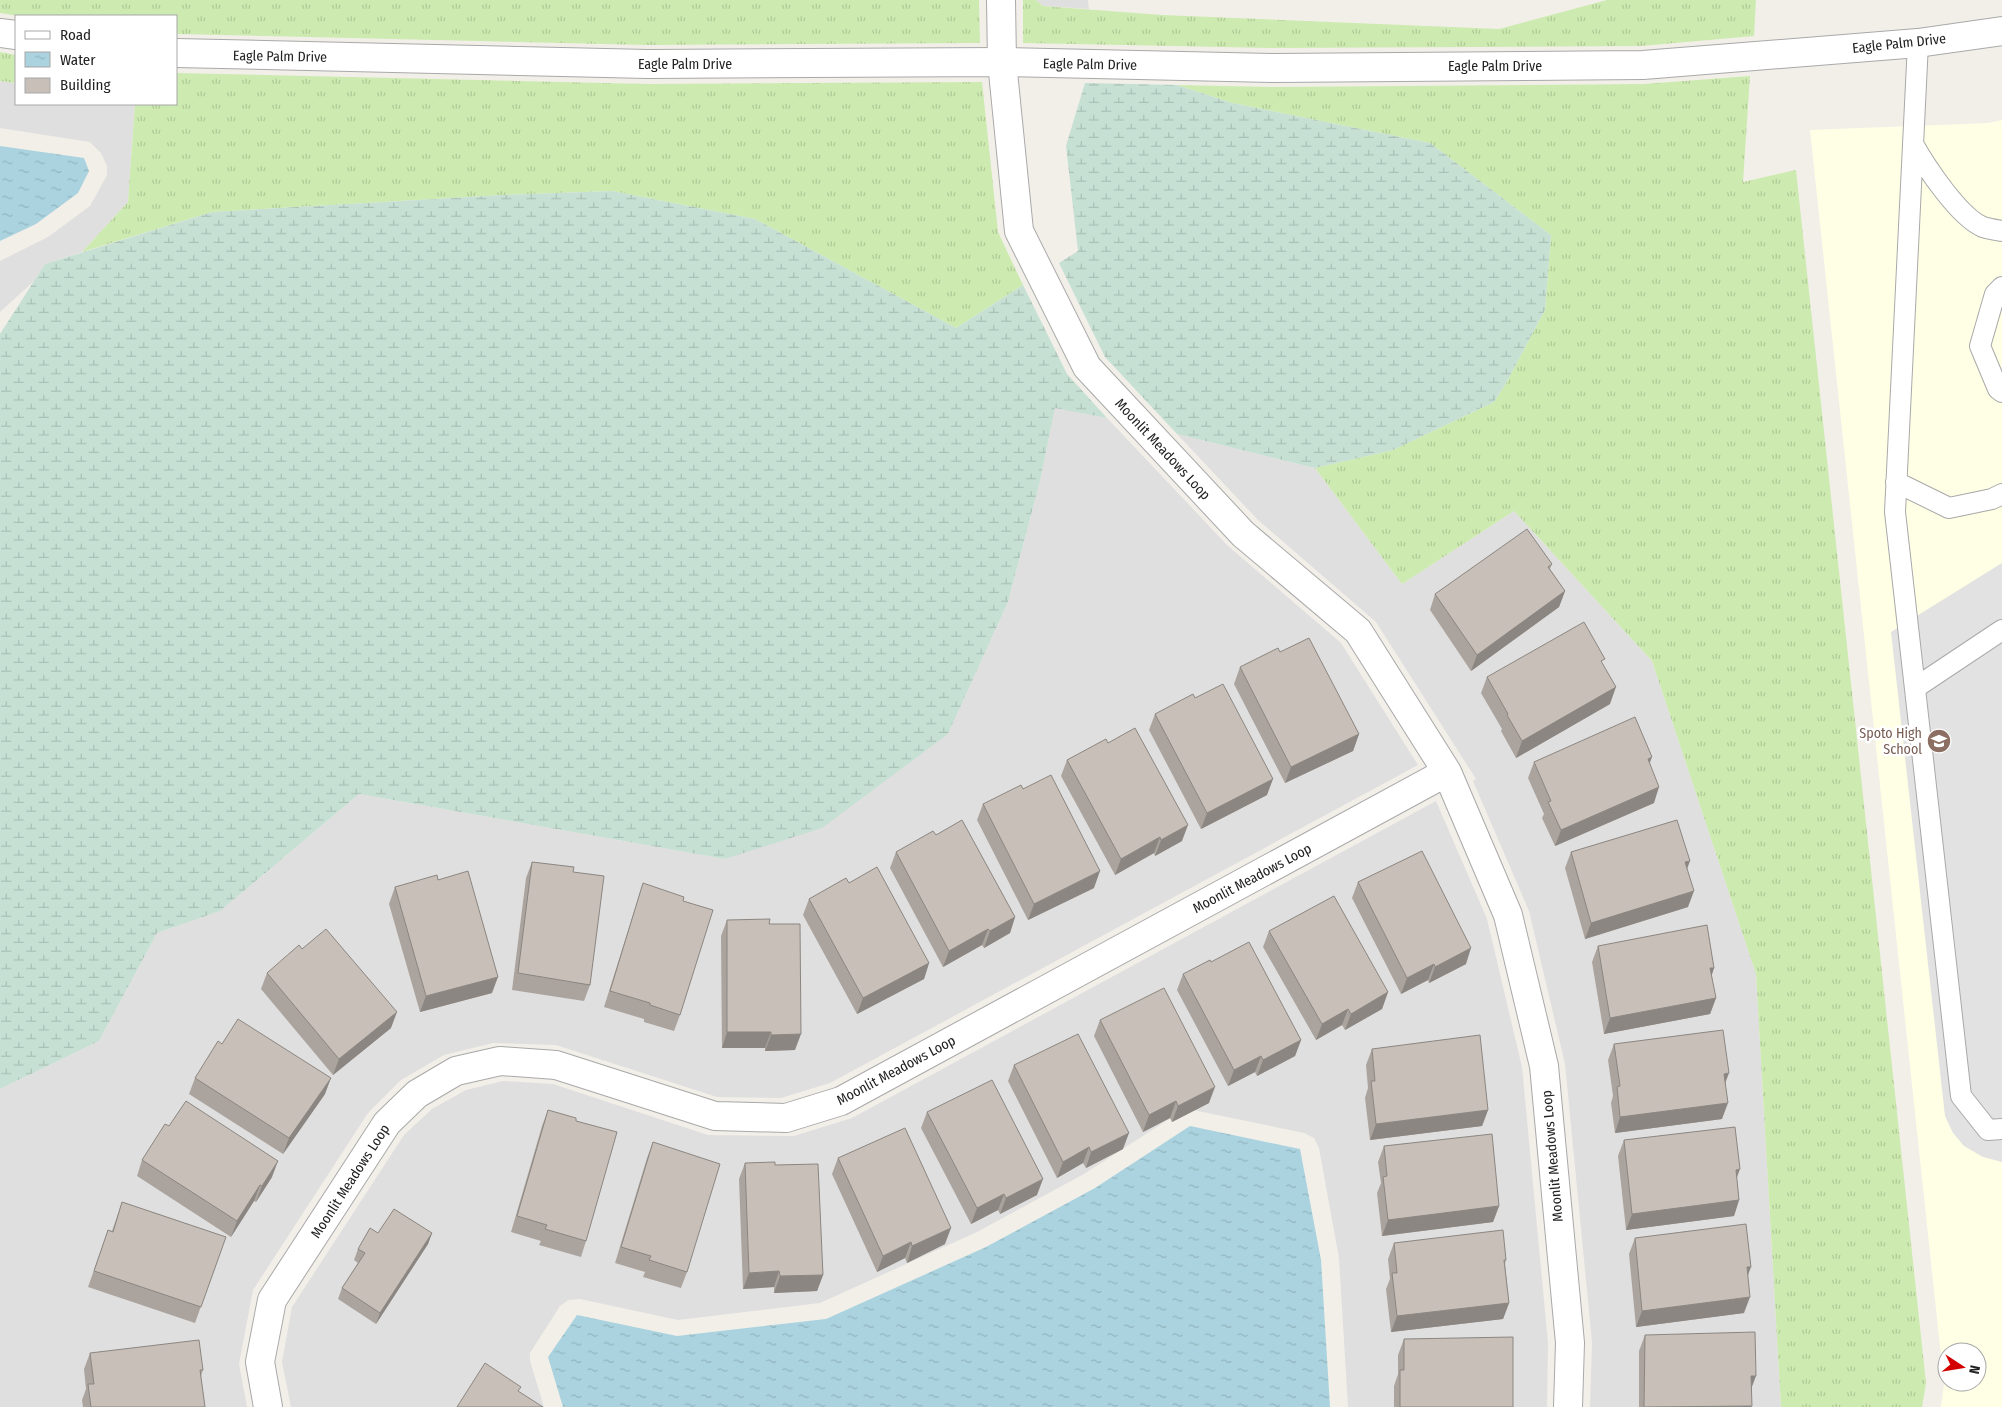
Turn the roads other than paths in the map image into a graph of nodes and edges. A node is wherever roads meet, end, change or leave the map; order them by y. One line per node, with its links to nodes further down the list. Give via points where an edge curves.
1 (1001, 0): 7 (street, Moonlit Meadows Loop)
2 (0, 32): 4 (street)
3 (2002, 32): 5 (street, Eagle Palm Drive)
4 (15, 35)
5 (1918, 42): 7 (street, Eagle Palm Drive, via 1643,65 1274,68); 8 (lane)
6 (178, 53): 7 (street, Eagle Palm Drive, via 648,64)
7 (1002, 62): 16 (street, Moonlit Meadows Loop, via 1019,231 1087,367 1243,534 1358,631)
8 (1913, 144): 9 (lane, via 1956,206 1982,227); 12 (lane)
9 (2002, 231)
10 (2002, 286): 11 (lane, via 1995,294 1980,346)
11 (2002, 392)
12 (1896, 482): 13 (lane, via 1950,508); 15 (lane, via 1895,512)
13 (2002, 494)
14 (2002, 630): 15 (lane)
15 (1914, 688): 17 (lane, via 1961,1096 1988,1130)
16 (1447, 772): 18 (street, Moonlit Meadows Loop, via 840,1101 786,1118 715,1116 556,1065 500,1062 456,1072 417,1094 387,1123 272,1300 260,1362); 19 (street, Moonlit Meadows Loop, via 1508,914 1544,1066 1570,1343)
17 (2002, 1130)
18 (268, 1407)
19 (1568, 1407)

